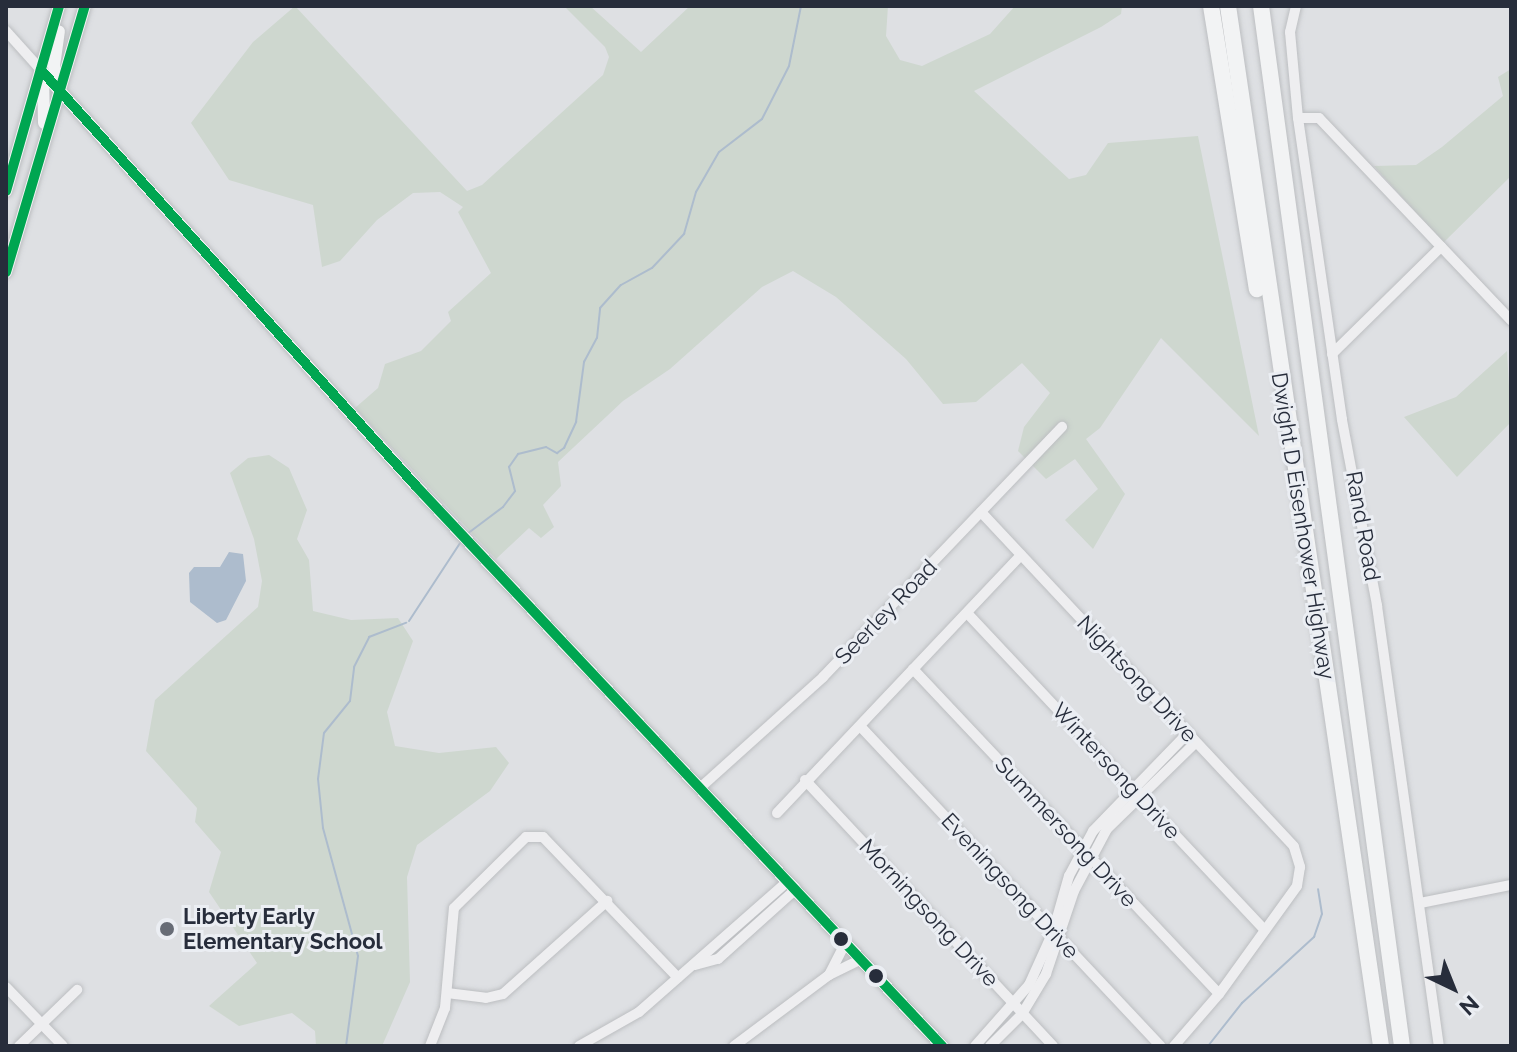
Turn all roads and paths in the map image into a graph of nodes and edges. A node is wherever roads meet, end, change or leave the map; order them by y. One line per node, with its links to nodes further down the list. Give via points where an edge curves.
1 (85, 6): 10 (main road)
2 (1211, 6): 21 (highway, via 1275,402)
3 (1228, 6): 21 (highway, Dwight D Eisenhower Highway)
4 (1261, 6): 12 (highway, Dwight D Eisenhower Highway)
5 (1272, 6): 12 (highway)
6 (1296, 6): 11 (street, Rand Road, via 1290,32)
7 (58, 11): 9 (main road); 10 (main road, via 54,73)
8 (6, 31): 9 (street)
9 (41, 70): 10 (main road); 13 (main road, via 47,90); 14 (main road)
10 (60, 91): 13 (main road); 29 (main road, via 469,542)
11 (1298, 118): 15 (street, via 1319,118); 18 (street, Rand Road)
12 (1279, 129): 61 (highway, Dwight D Eisenhower Highway)
13 (46, 138): 16 (main road)
14 (6, 191)
15 (1441, 247): 17 (street); 18 (street)
16 (6, 272)
17 (1511, 320)
18 (1332, 354): 36 (street, Rand Road, via 1359,493)
19 (1062, 427): 20 (street, Seerley Road)
20 (981, 512): 22 (street, Nightsong Drive); 29 (street, Seerley Road, via 823,677)
21 (1303, 531): 60 (highway, Dwight D Eisenhower Highway)
22 (1021, 555): 23 (street); 26 (street, Nightsong Drive)
23 (967, 613): 24 (street); 30 (street, Wintersong Drive)
24 (913, 669): 25 (street); 32 (street, Summersong Drive)
25 (860, 726): 28 (street); 38 (street, Eveningsong Drive)
26 (1188, 733): 27 (street, Nightsong Drive); 30 (street)
27 (1196, 742): 30 (street); 37 (street, Nightsong Drive, via 1294,847 1300,877)
28 (805, 780): 31 (street); 47 (street, Morningsong Drive)
29 (701, 787): 33 (main road)
30 (1134, 791): 32 (street); 37 (street, Wintersong Drive)
31 (777, 813)
32 (1085, 854): 38 (street); 46 (street, Summersong Drive)
33 (792, 885): 39 (main road); 42 (street, via 718,959 693,966)
34 (1511, 885): 36 (street)
35 (607, 901): 42 (street); 45 (street, via 503,994 470,998); 45 (street, via 543,837 526,837 454,908)
36 (1420, 903): 62 (street, Rand Road)
37 (1265, 930): 46 (street)
38 (1056, 936): 47 (street); 58 (street, Eveningsong Drive)
39 (845, 943): 40 (main road); 41 (street)
40 (860, 960): 41 (street); 54 (main road)
41 (829, 975): 53 (street)
42 (678, 978): 52 (street, via 639,1012)
43 (6, 987): 48 (street)
44 (77, 990): 48 (street)
45 (447, 993): 51 (street)
46 (1219, 994): 59 (street)
47 (1018, 1009): 55 (street); 56 (street); 57 (street, Morningsong Drive)
48 (42, 1024): 49 (street); 50 (street)
49 (19, 1046)
50 (63, 1046)
51 (430, 1046)
52 (579, 1046)
53 (734, 1046)
54 (942, 1046)
55 (975, 1046)
56 (990, 1046)
57 (1053, 1046)
58 (1160, 1046)
59 (1174, 1046)
60 (1381, 1046)
61 (1402, 1046)
62 (1439, 1046)

